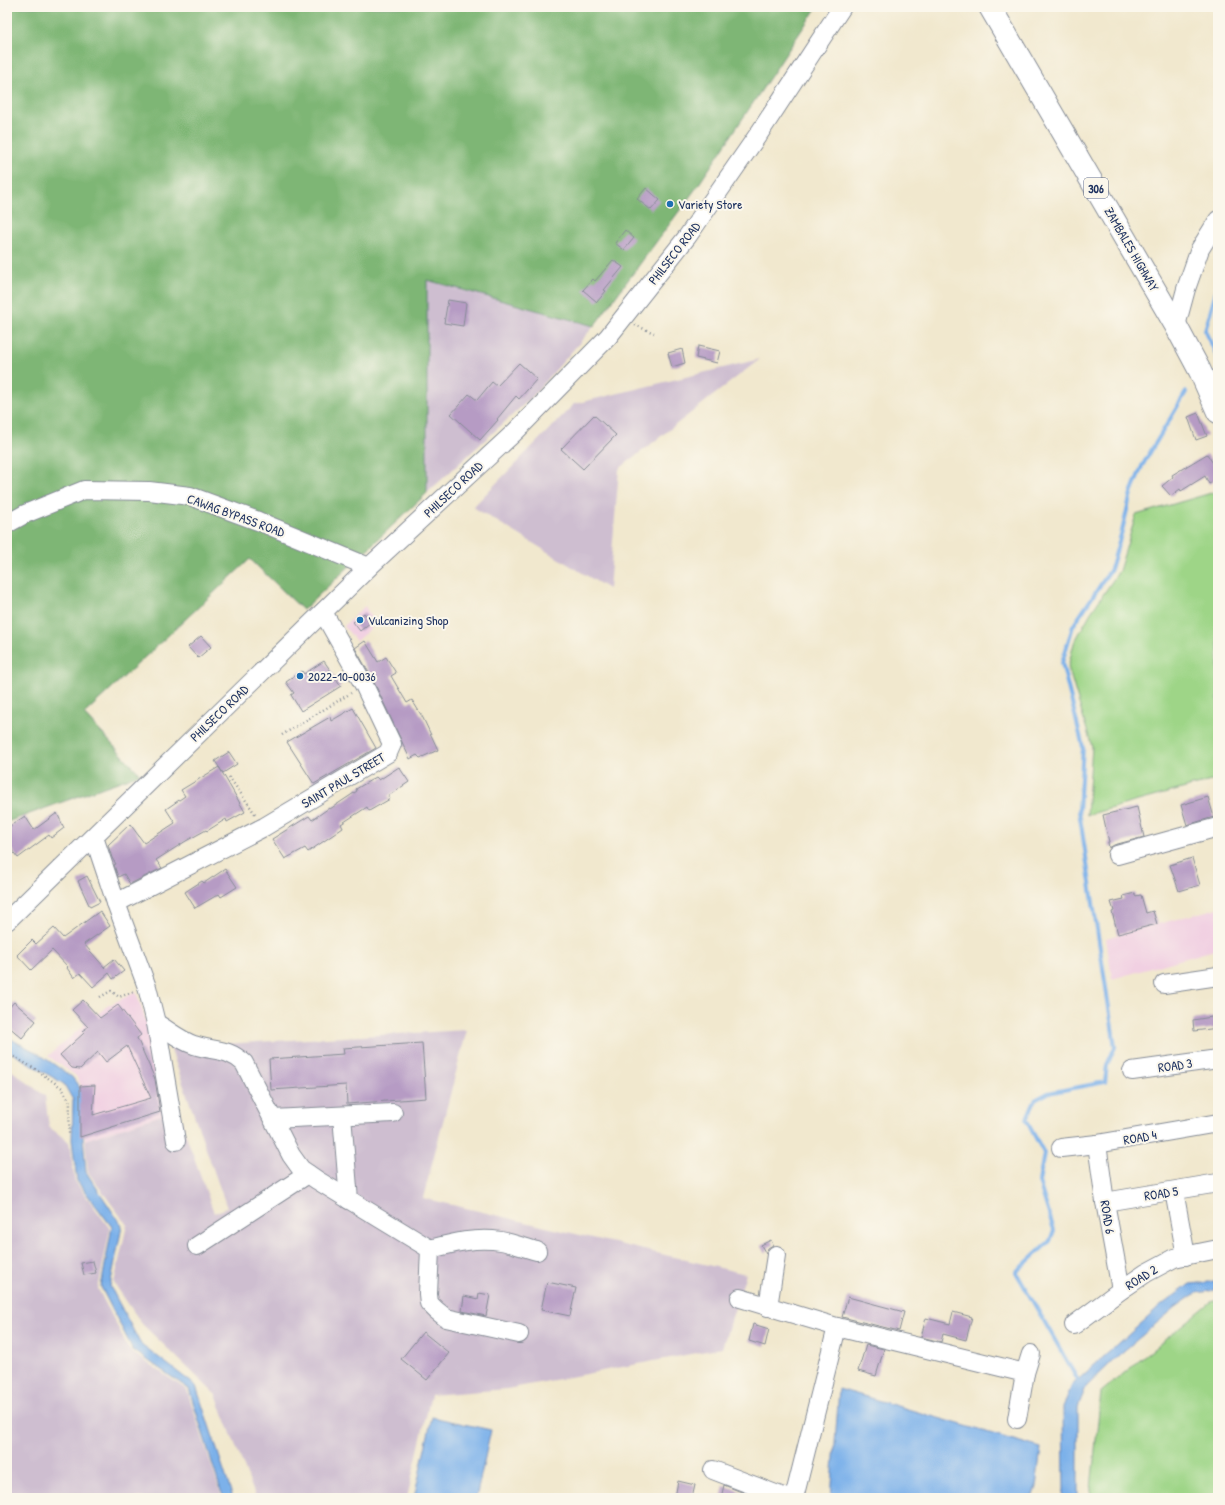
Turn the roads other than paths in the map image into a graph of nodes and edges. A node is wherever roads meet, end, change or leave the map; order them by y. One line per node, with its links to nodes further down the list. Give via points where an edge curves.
1 (842, 7): 7 (street, PHILSECO ROAD, via 687,237 608,337 516,431)
2 (990, 7): 4 (main road, ZAMBALES HIGHWAY / 306)
3 (1218, 220): 4 (street, via 1200,249)
4 (1176, 326): 5 (main road, ZAMBALES HIGHWAY / 306)
5 (1218, 412)
6 (7, 524): 7 (street, CAWAG BYPASS ROAD, via 84,490 149,491 190,496)
7 (369, 567): 8 (street, PHILSECO ROAD)
8 (323, 612): 10 (street, PHILSECO ROAD); 12 (street, SAINT PAUL STREET, via 364,685 392,744 388,752 264,827)
9 (1218, 826): 11 (street)
10 (94, 837): 12 (street); 13 (street, PHILSECO ROAD)
11 (1117, 855)
12 (116, 903): 16 (street, via 147,987)
13 (7, 921)
14 (1218, 976): 15 (street)
15 (1164, 984)
16 (156, 1023): 21 (street, via 186,1042 235,1055 244,1063); 23 (street)
17 (1218, 1059): 18 (street, ROAD 3)
18 (1132, 1071)
19 (393, 1113): 20 (street)
20 (342, 1116): 21 (street); 29 (street)
21 (273, 1119): 26 (street, via 291,1155)
22 (1218, 1123): 24 (street, ROAD 4)
23 (176, 1141)
24 (1097, 1144): 25 (street, ROAD 4); 30 (street, ROAD 6)
25 (1061, 1148)
26 (308, 1174): 29 (street); 31 (street)
27 (1218, 1184): 28 (street, ROAD 5)
28 (1174, 1191): 30 (street, ROAD 5); 36 (street)
29 (349, 1200): 32 (street)
30 (1105, 1202): 37 (street, ROAD 6)
31 (197, 1246)
32 (430, 1249): 34 (street, via 458,1242 485,1240 502,1241); 42 (street, via 428,1294 430,1303 436,1310 446,1318)
33 (1218, 1249): 36 (street, ROAD 2)
34 (537, 1251)
35 (776, 1255): 39 (street)
36 (1186, 1256): 37 (street, ROAD 2, via 1174,1258)
37 (1121, 1290): 40 (street, ROAD 2)
38 (740, 1298): 39 (street)
39 (768, 1307): 41 (street)
40 (1074, 1325)
41 (836, 1327): 44 (street); 48 (street)
42 (519, 1334)
43 (1031, 1354): 44 (street)
44 (1025, 1373): 45 (street)
45 (1017, 1419)
46 (713, 1470): 47 (street)
47 (786, 1498)
48 (794, 1498)

